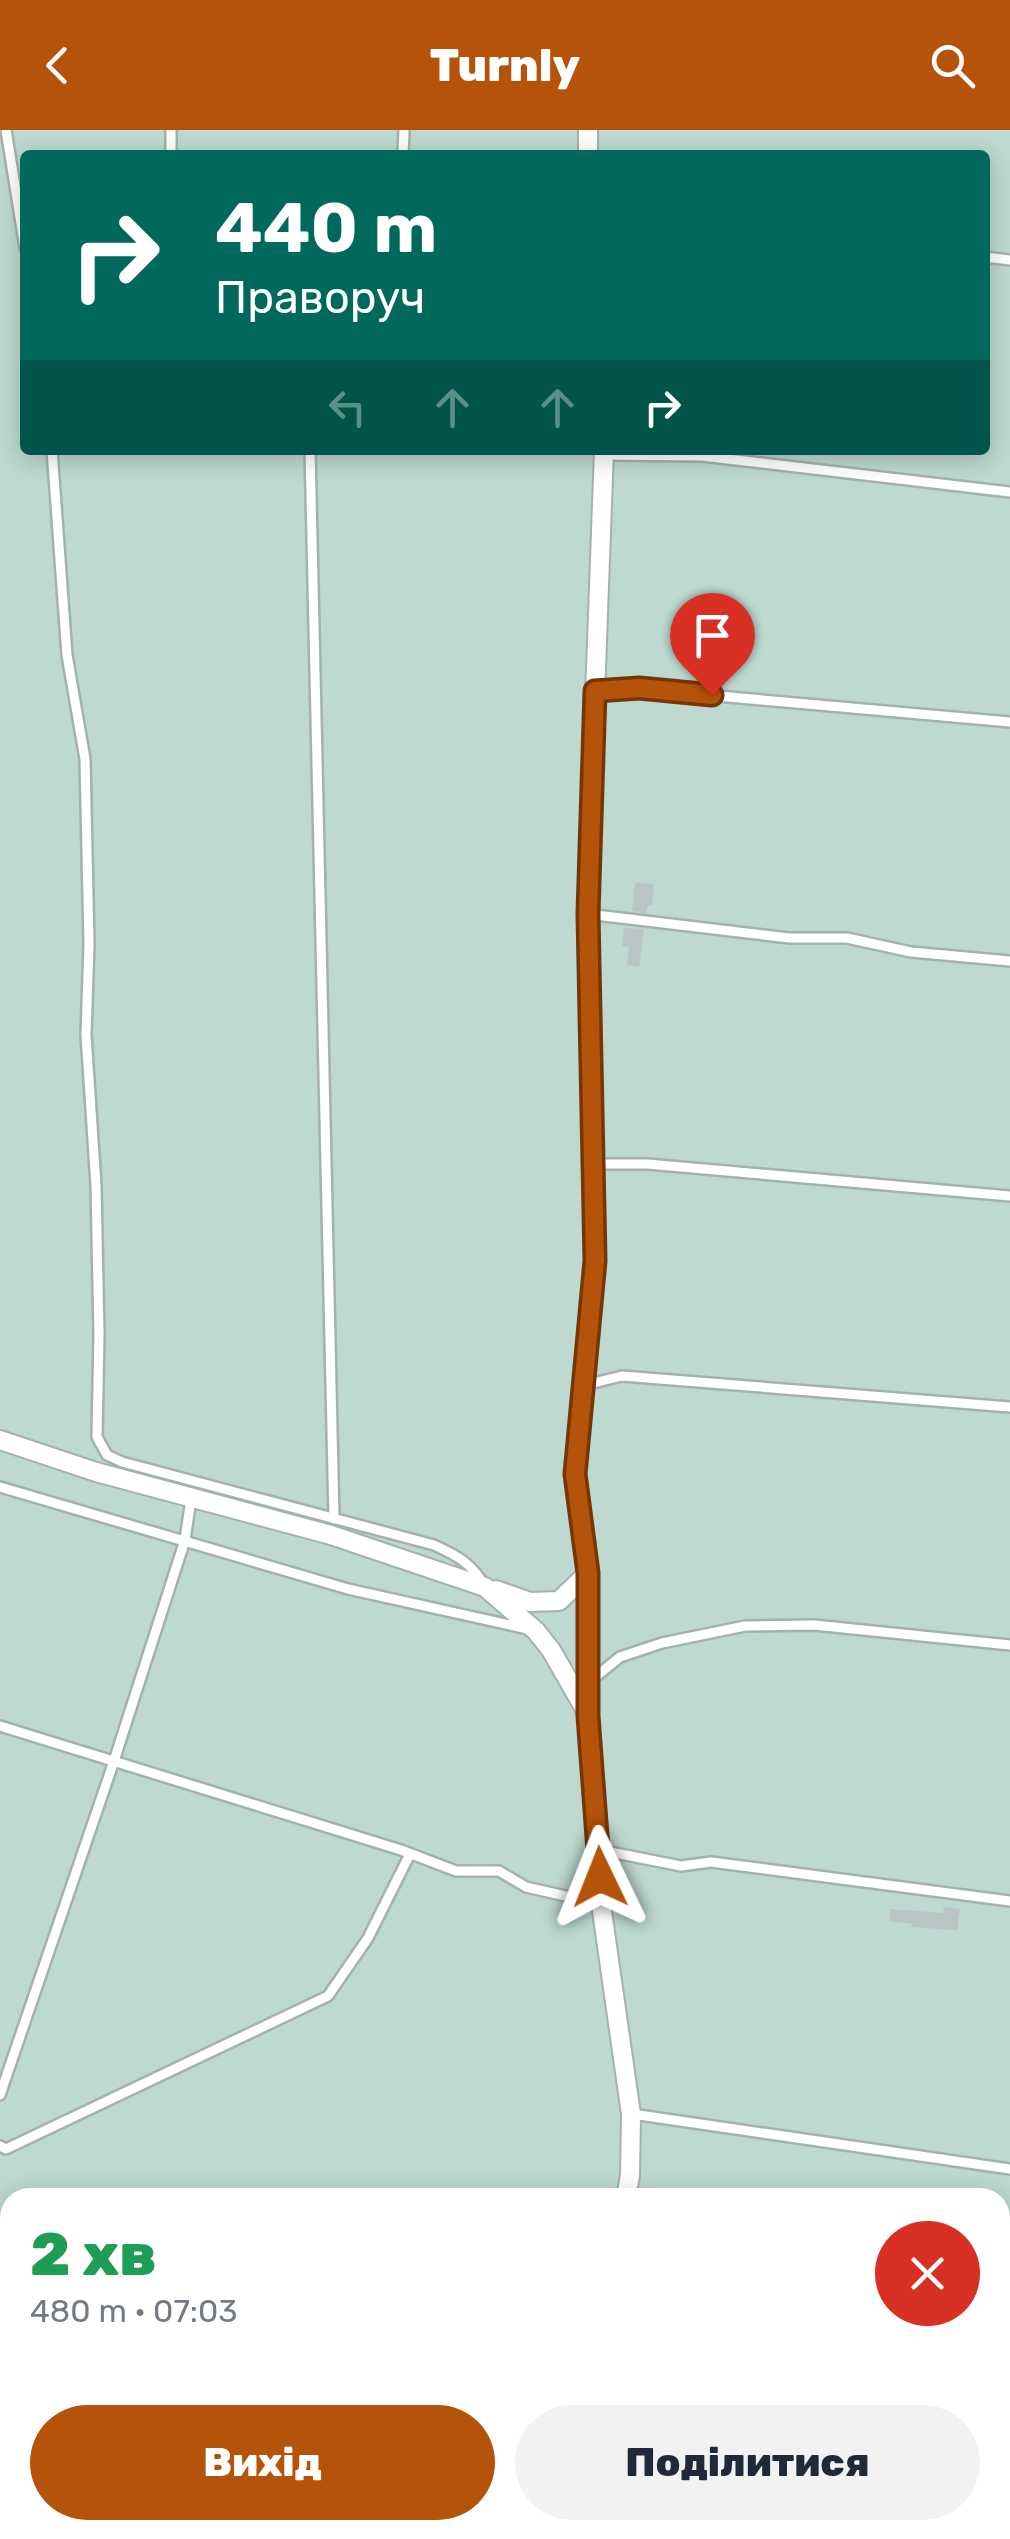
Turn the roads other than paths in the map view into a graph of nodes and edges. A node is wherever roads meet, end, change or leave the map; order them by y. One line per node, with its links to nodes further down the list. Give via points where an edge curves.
1 (6, 130): 2 (lane)
2 (20, 217)
3 (52, 455): 19 (lane, via 67,654 85,758 97,1437 107,1455 122,1462)
4 (310, 455): 19 (lane)
5 (604, 455): 8 (street)
6 (678, 455): 7 (lane)
7 (1010, 492)
8 (595, 691): 9 (lane, via 639,688); 10 (street)
9 (1010, 722)
10 (588, 914): 11 (lane); 12 (street)
11 (1010, 961)
12 (593, 1164): 13 (lane); 14 (street, via 595,1261)
13 (1010, 1196)
14 (583, 1386): 15 (lane, via 622,1376); 21 (street, via 575,1474)
15 (1010, 1407)
16 (0, 1440): 18 (street)
17 (0, 1487): 20 (lane)
18 (191, 1496): 20 (lane); 22 (street)
19 (334, 1520): 22 (lane, via 462,1557)
20 (185, 1540): 23 (lane, via 348,1590); 28 (lane)
21 (588, 1573): 22 (street, via 559,1601 530,1602); 25 (street)
22 (485, 1587): 23 (street)
23 (536, 1630): 26 (street)
24 (1010, 1645): 25 (lane, via 814,1625 745,1626 620,1658)
25 (588, 1683): 26 (street)
26 (588, 1716): 29 (street)
27 (0, 1726): 28 (lane)
28 (114, 1761): 30 (lane); 33 (lane)
29 (600, 1850): 31 (lane, via 680,1866 711,1862); 32 (street)
30 (410, 1854): 32 (lane, via 456,1872 499,1871 526,1888); 35 (lane, via 368,1938 328,1996 6,2149)
31 (1010, 1901)
32 (601, 1904): 34 (street)
33 (0, 2095)
34 (631, 2114): 36 (lane); 37 (street)
35 (0, 2146)
36 (1010, 2169)
37 (628, 2188)

